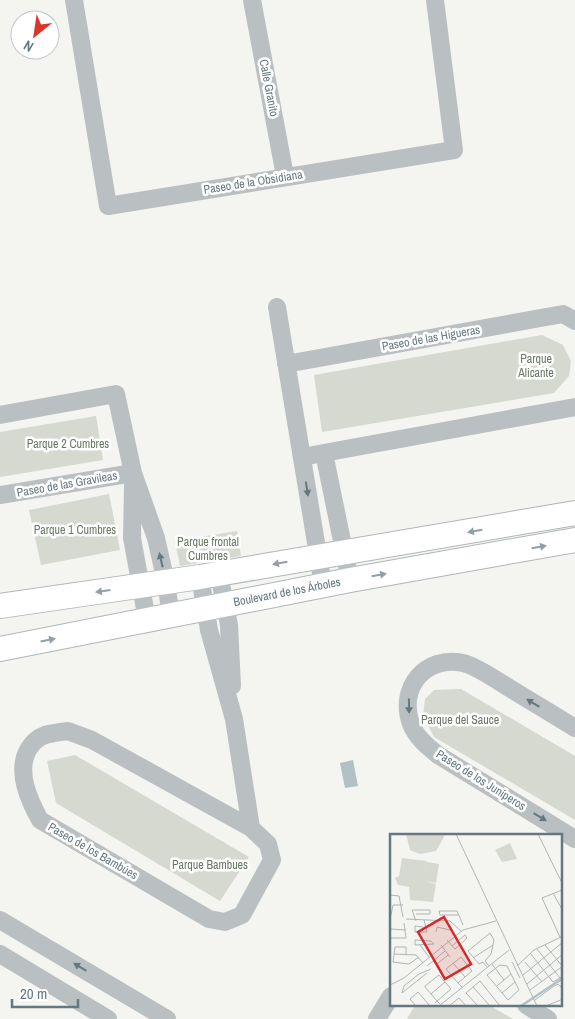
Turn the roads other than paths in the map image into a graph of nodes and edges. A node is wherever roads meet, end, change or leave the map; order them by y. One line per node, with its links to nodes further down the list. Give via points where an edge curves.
1 (74, 0): 4 (street, Paseo de la Obsidiana, via 108,206)
2 (255, 0): 4 (street, Calle Granito)
3 (435, 0): 4 (street, Paseo de la Obsidiana, via 454,150)
4 (285, 176)
5 (277, 307): 7 (street)
6 (575, 321): 7 (street, Paseo de las Higueras, via 563,314)
7 (286, 364): 11 (street)
8 (575, 406): 10 (street)
9 (0, 415): 12 (street, Paseo de las Gravileas, via 116,394)
10 (324, 453): 11 (street); 16 (street)
11 (302, 457): 17 (street, one-way to 17)
12 (133, 473): 13 (street, Paseo de las Gravileas); 20 (street, Paseo de las Gravileas, one-way to 12, via 156,538); 22 (street, Paseo de las Gravileas, via 132,538)
13 (0, 495)
14 (575, 513): 16 (main road, one-way to 16)
15 (575, 540): 19 (main road, Boulevard de los Árboles, one-way to 15)
16 (344, 552): 17 (main road); 19 (street)
17 (318, 556): 18 (main road, one-way to 18); 21 (street)
18 (210, 575): 20 (main road); 24 (street)
19 (350, 580): 21 (main road, Boulevard de los Árboles)
20 (166, 582): 22 (main road); 25 (street, Paseo de las Gravileas)
21 (323, 585): 24 (main road, Boulevard de los Árboles)
22 (141, 586): 23 (main road, one-way to 23); 26 (street, Paseo de las Gravileas)
23 (0, 606)
24 (216, 606): 25 (main road, Boulevard de los Árboles); 29 (street, via 209,630 234,719)
25 (171, 616): 26 (main road, Boulevard de los Árboles)
26 (147, 620): 27 (main road, Boulevard de los Árboles, one-way to 26)
27 (0, 650)
28 (575, 728): 30 (street, Paseo de los Juníperos, one-way to 30, via 464,663 446,661 429,667 417,677 410,689 407,707 421,740 438,755)
29 (251, 828): 29 (street, Paseo de los Bambúes, via 268,844 272,860 242,915 225,922 209,919 40,820 24,780 23,759 32,743 44,736 68,731 92,740)
30 (575, 838)
31 (0, 920): 32 (street)
32 (18, 930): 33 (street); 37 (street, one-way to 32)
33 (1, 956): 36 (street)
34 (390, 998): 38 (street)
35 (528, 1006): 39 (street)
36 (108, 1019)
37 (167, 1019)
38 (377, 1019)
39 (548, 1019)

